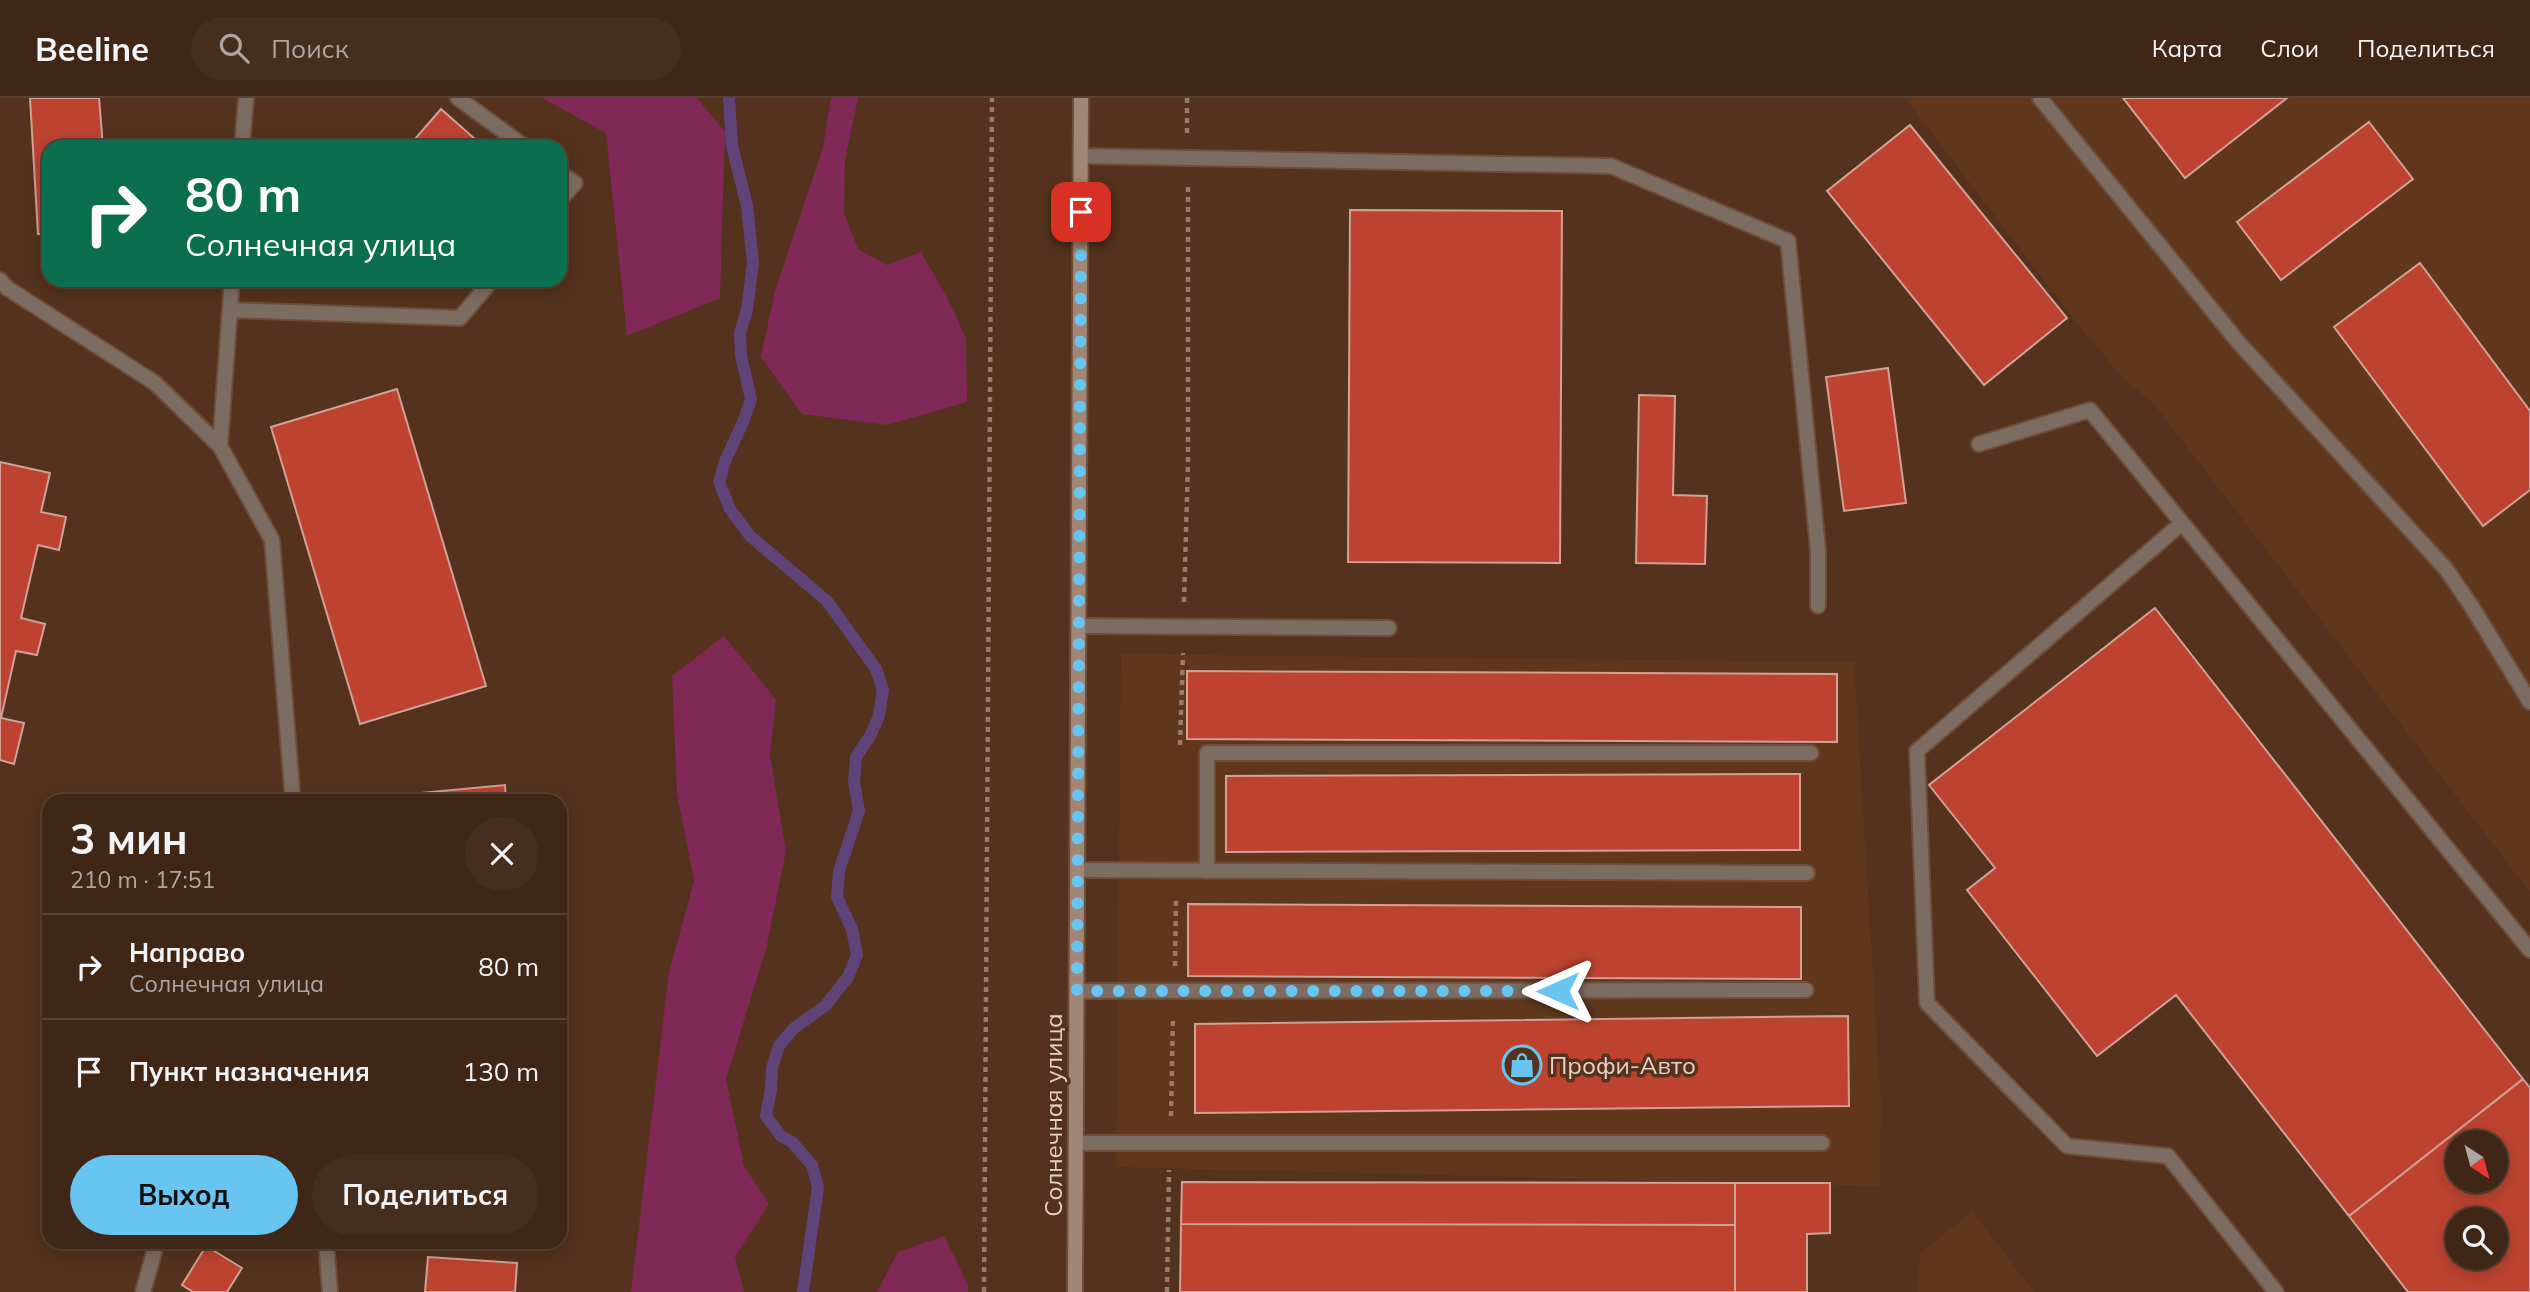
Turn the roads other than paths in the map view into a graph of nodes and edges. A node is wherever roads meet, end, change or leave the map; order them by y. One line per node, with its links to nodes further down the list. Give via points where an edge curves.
1 (246, 98): 5 (lane)
2 (458, 98): 6 (lane)
3 (1081, 98): 7 (main road, Солнечная улица)
4 (2040, 98): 20 (lane, via 2239,343 2446,569)
5 (243, 140)
6 (515, 140)
7 (1081, 156): 17 (lane, via 1611,166 1788,241 1818,550); 18 (main road, Солнечная улица)
8 (567, 178): 9 (lane, via 575,183)
9 (567, 192)
10 (2, 285): 15 (lane, via 155,383)
11 (232, 287): 13 (lane)
12 (486, 287): 13 (lane, via 460,318)
13 (230, 310): 15 (lane)
14 (1979, 444): 16 (lane, via 2090,410)
15 (219, 446): 22 (lane, via 272,540)
16 (2182, 523): 26 (lane); 36 (lane, via 1917,751 1927,1003 2067,1146 2168,1156)
17 (1818, 606)
18 (1079, 626): 19 (lane); 23 (main road, Солнечная улица)
19 (1389, 628)
20 (2530, 702)
21 (1811, 753): 24 (lane, via 1207,753)
22 (292, 794)
23 (1077, 870): 24 (lane); 28 (main road, Солнечная улица)
24 (1207, 871): 25 (lane)
25 (1807, 873)
26 (2530, 950)
27 (1806, 990): 28 (lane)
28 (1077, 991): 29 (main road, Солнечная улица)
29 (1076, 1143): 30 (lane); 35 (main road, Солнечная улица)
30 (1822, 1143)
31 (156, 1249): 33 (lane)
32 (327, 1249): 34 (lane)
33 (143, 1292)
34 (330, 1292)
35 (1075, 1292)
36 (2276, 1292)

